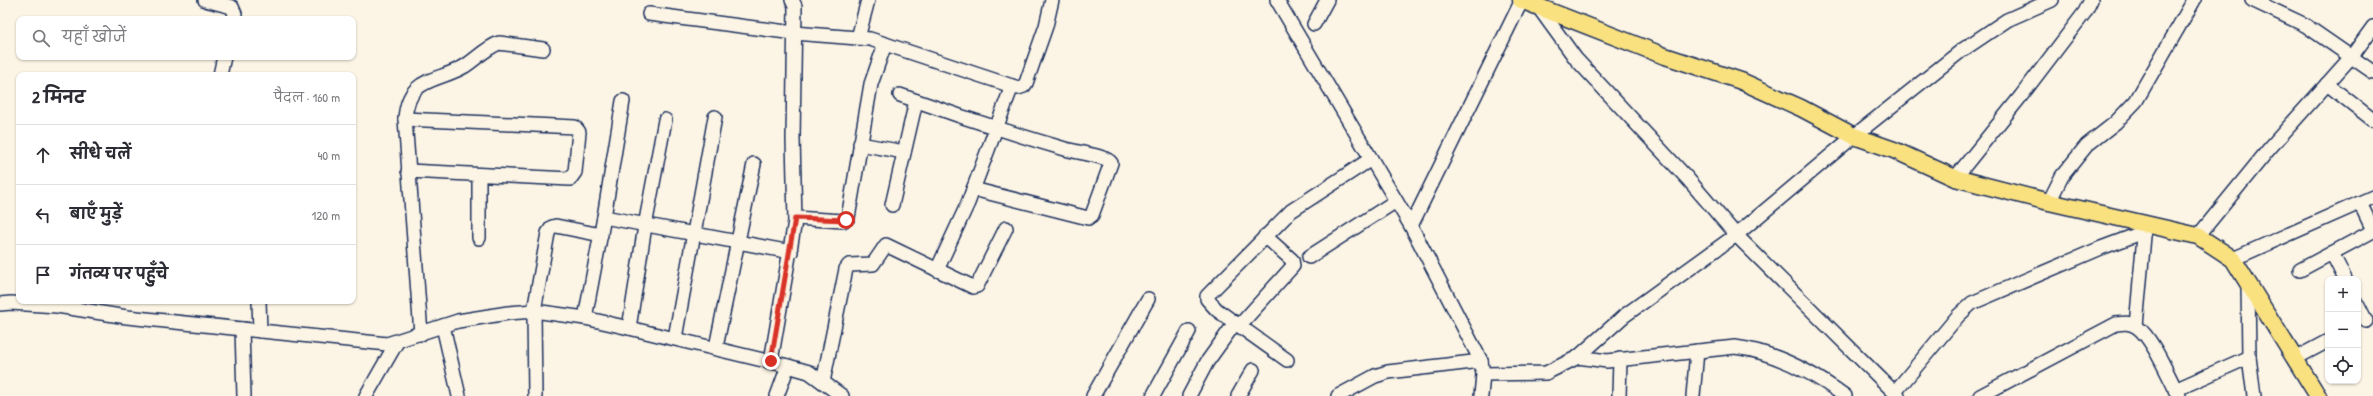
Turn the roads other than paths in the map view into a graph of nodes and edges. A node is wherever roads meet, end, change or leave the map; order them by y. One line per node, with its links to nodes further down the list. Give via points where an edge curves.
1 (205, 0): 14 (street, via 232,7)
2 (792, 0): 17 (street, via 795,6)
3 (868, 0): 18 (street)
4 (1052, 0): 26 (street, via 1046,26 1026,83 1022,88)
5 (1277, 0): 38 (street)
6 (1327, 0): 15 (street)
7 (1522, 0): 12 (main road); 52 (street)
8 (2052, 0): 35 (street, via 2007,20 1961,51)
9 (2091, 0): 42 (street, via 2085,12 2021,96)
10 (2194, 0): 46 (street, via 2136,101 2115,123 2087,145 2062,176)
11 (2252, 0): 21 (street, via 2304,25)
12 (1539, 8): 35 (main road, via 1662,55 1741,81); 58 (street, via 1576,59 1687,178)
13 (649, 14): 17 (street)
14 (235, 16)
15 (1314, 24)
16 (2373, 27): 21 (street)
17 (794, 33): 18 (street); 50 (street)
18 (858, 38): 19 (street)
19 (885, 44): 26 (street); 36 (street, via 871,84)
20 (543, 49): 31 (street, via 495,44 461,68 420,84 407,101)
21 (2352, 56): 24 (street); 25 (street)
22 (223, 60): 23 (street)
23 (221, 72)
24 (2373, 72)
25 (2327, 84): 33 (street); 60 (street, via 2269,149)
26 (1012, 86): 34 (street)
27 (900, 95): 29 (street)
28 (623, 101): 49 (street)
29 (916, 101): 34 (street); 37 (street)
30 (715, 117): 56 (street)
31 (404, 119): 40 (street); 41 (street, via 575,127 579,132 576,172 570,179)
32 (665, 120): 51 (street)
33 (2373, 120)
34 (996, 129): 43 (street); 43 (street, via 1107,159 1111,167 1092,215 1088,218)
35 (1854, 136): 42 (main road, via 1894,150); 58 (street)
36 (860, 144): 37 (street); 50 (street, via 848,218 843,221)
37 (904, 152): 48 (street)
38 (1371, 159): 45 (street); 59 (street, via 1291,211)
39 (754, 164): 62 (street)
40 (408, 171): 41 (street); 87 (street)
41 (479, 175): 61 (street)
42 (1955, 178): 46 (main road)
43 (973, 190): 67 (street)
44 (2373, 198): 47 (street)
45 (1396, 201): 52 (street); 65 (street)
46 (2049, 202): 53 (main road)
47 (2360, 203): 55 (street); 66 (street)
48 (892, 204)
49 (604, 217): 51 (street); 57 (street)
50 (795, 218): 63 (street)
51 (645, 226): 56 (street); 83 (street)
52 (1411, 226): 100 (street)
53 (2145, 227): 60 (main road); 82 (street); 104 (street, via 1972,303 1958,316)
54 (1006, 228): 67 (street, via 977,286 973,287)
55 (2373, 230): 64 (street)
56 (695, 234): 62 (street); 88 (street)
57 (601, 235): 77 (street, via 552,227 548,233); 78 (street)
58 (1736, 235): 93 (street, via 1624,316); 104 (street)
59 (1265, 236): 80 (street, via 1292,260 1293,266); 80 (street, via 1207,296 1217,310)
60 (2198, 236): 66 (main road)
61 (479, 238)
62 (737, 243): 63 (street); 91 (street)
63 (791, 252): 98 (street)
64 (2332, 253): 68 (street); 69 (street)
65 (1309, 257)
66 (2233, 259): 70 (main road)
67 (937, 270): 102 (street, via 886,245 873,264 848,265)
68 (2300, 270)
69 (2344, 276)
70 (2248, 285): 94 (street); 95 (main road)
71 (1148, 299): 105 (street)
72 (16, 303): 73 (street)
73 (0, 304)
74 (26, 304): 84 (street)
75 (259, 304): 85 (street)
76 (2361, 310): 79 (street)
77 (534, 311): 78 (street); 81 (street, via 458,321); 109 (street)
78 (585, 318): 83 (street)
79 (2366, 321)
80 (1237, 324): 97 (street); 113 (street, via 1207,362)
81 (444, 326): 87 (street); 108 (street)
82 (2136, 326): 103 (street, via 2148,339); 120 (street, via 2125,322 2116,324)
83 (629, 328): 88 (street)
84 (242, 329): 85 (street); 106 (street)
85 (260, 331): 89 (street, via 375,343)
86 (1190, 331): 112 (street)
87 (421, 334): 89 (street)
88 (676, 338): 91 (street)
89 (397, 342): 107 (street)
90 (2325, 343): 95 (street)
91 (716, 347): 98 (street)
92 (1697, 351): 96 (street); 118 (street); 119 (street, via 1735,347 1769,354 1795,366)
93 (1578, 356): 96 (street, via 1601,361); 100 (street, via 1546,373)
94 (2250, 356): 103 (street); 121 (street)
95 (2296, 358): 122 (main road)
96 (1620, 359): 117 (street)
97 (1287, 360)
98 (771, 361): 99 (street)
99 (788, 366): 102 (street, via 809,372); 110 (street)
100 (1482, 368): 115 (street, via 1388,372 1375,376); 116 (street)
101 (1253, 370): 114 (street)
102 (825, 388): 111 (street)
103 (2177, 393)
104 (1896, 394)
105 (1096, 395)
106 (244, 396)
107 (366, 396)
108 (459, 396)
109 (535, 396)
110 (777, 396)
111 (842, 396)
112 (1152, 396)
113 (1189, 396)
114 (1238, 396)
115 (1338, 396)
116 (1481, 396)
117 (1619, 396)
118 (1694, 396)
119 (1845, 396)
120 (1980, 396)
121 (2254, 396)
122 (2318, 396)

